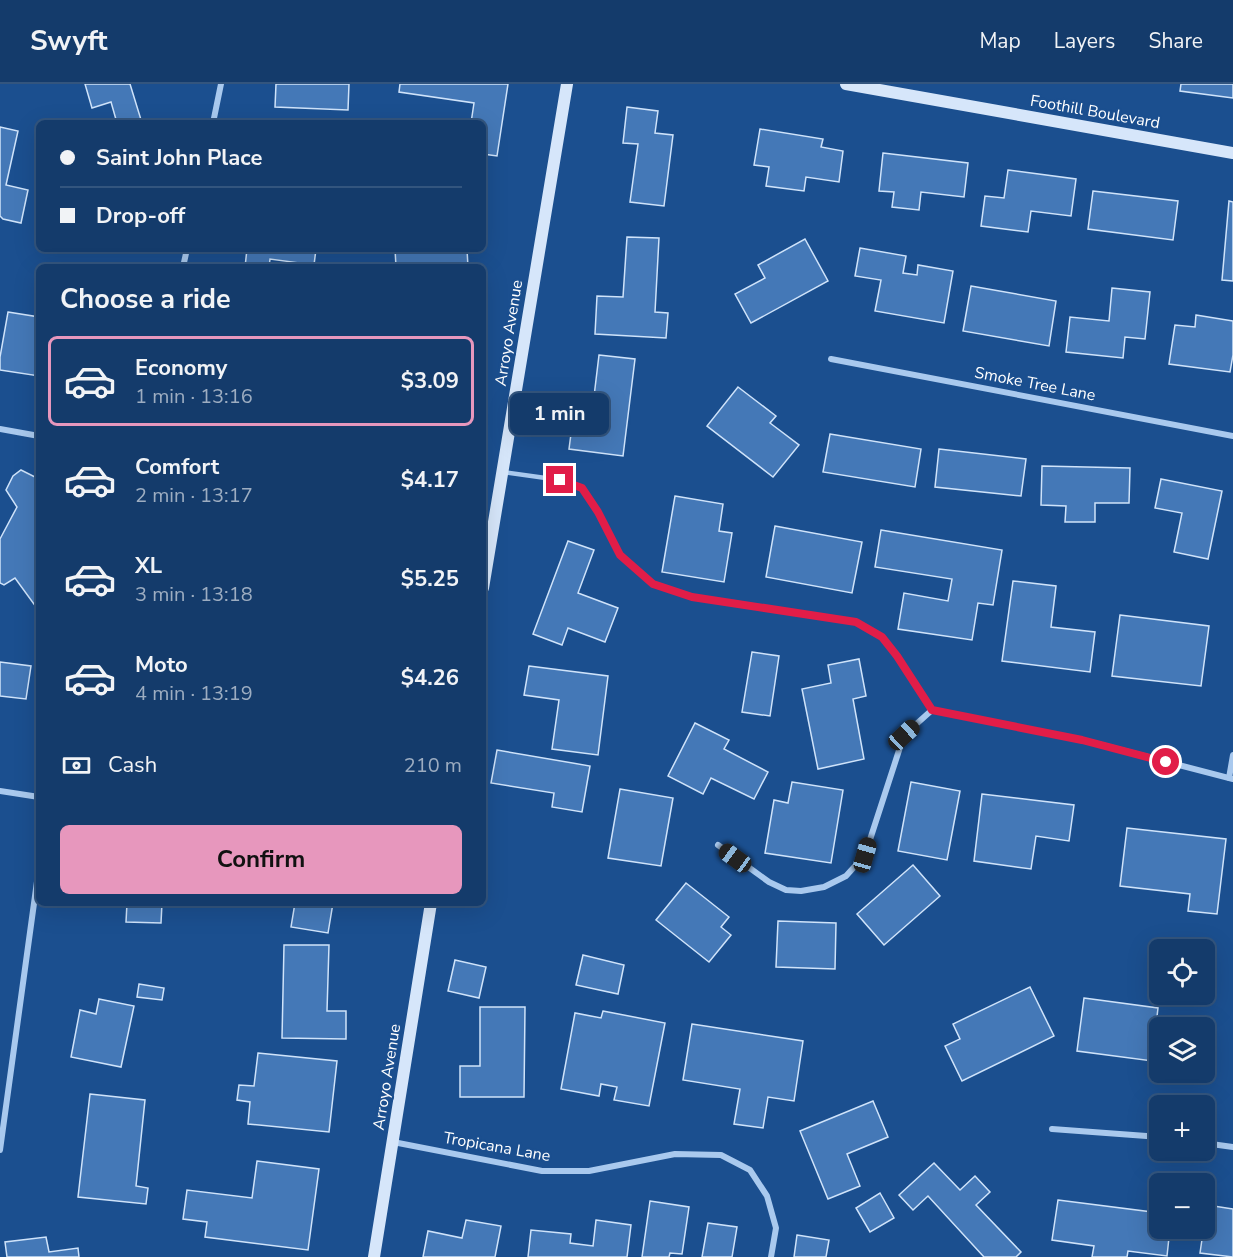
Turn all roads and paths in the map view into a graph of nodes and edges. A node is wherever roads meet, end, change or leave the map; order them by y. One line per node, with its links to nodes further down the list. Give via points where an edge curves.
1 (221, 84): 4 (street)
2 (567, 84): 10 (street, Arroyo Avenue)
3 (846, 84): 5 (street, Foothill Boulevard)
4 (214, 120)
5 (1233, 153)
6 (831, 359): 9 (street, Smoke Tree Lane)
7 (0, 429): 8 (street)
8 (36, 435)
9 (1233, 436)
10 (502, 472): 11 (street, Arroyo Avenue); 12 (lane, via 560,480 582,488 620,555 653,584 692,597 856,622 882,637)
11 (486, 570)
12 (932, 710): 14 (street, via 1082,740); 17 (street, via 904,735 865,855 846,876 824,887 786,890)
13 (1233, 755): 14 (street)
14 (1231, 778)
15 (0, 790): 16 (street)
16 (36, 796)
17 (718, 845)
18 (36, 889): 25 (street)
19 (431, 906): 22 (street, Arroyo Avenue)
20 (1052, 1129): 21 (street)
21 (1149, 1136)
22 (393, 1142): 26 (street, Arroyo Avenue); 27 (street, Tropicana Lane, via 542,1171 589,1171 675,1154 721,1155 750,1170 767,1196 776,1228)
23 (1215, 1145): 24 (street)
24 (1233, 1147)
25 (0, 1150)
26 (374, 1257)
27 (771, 1257)

